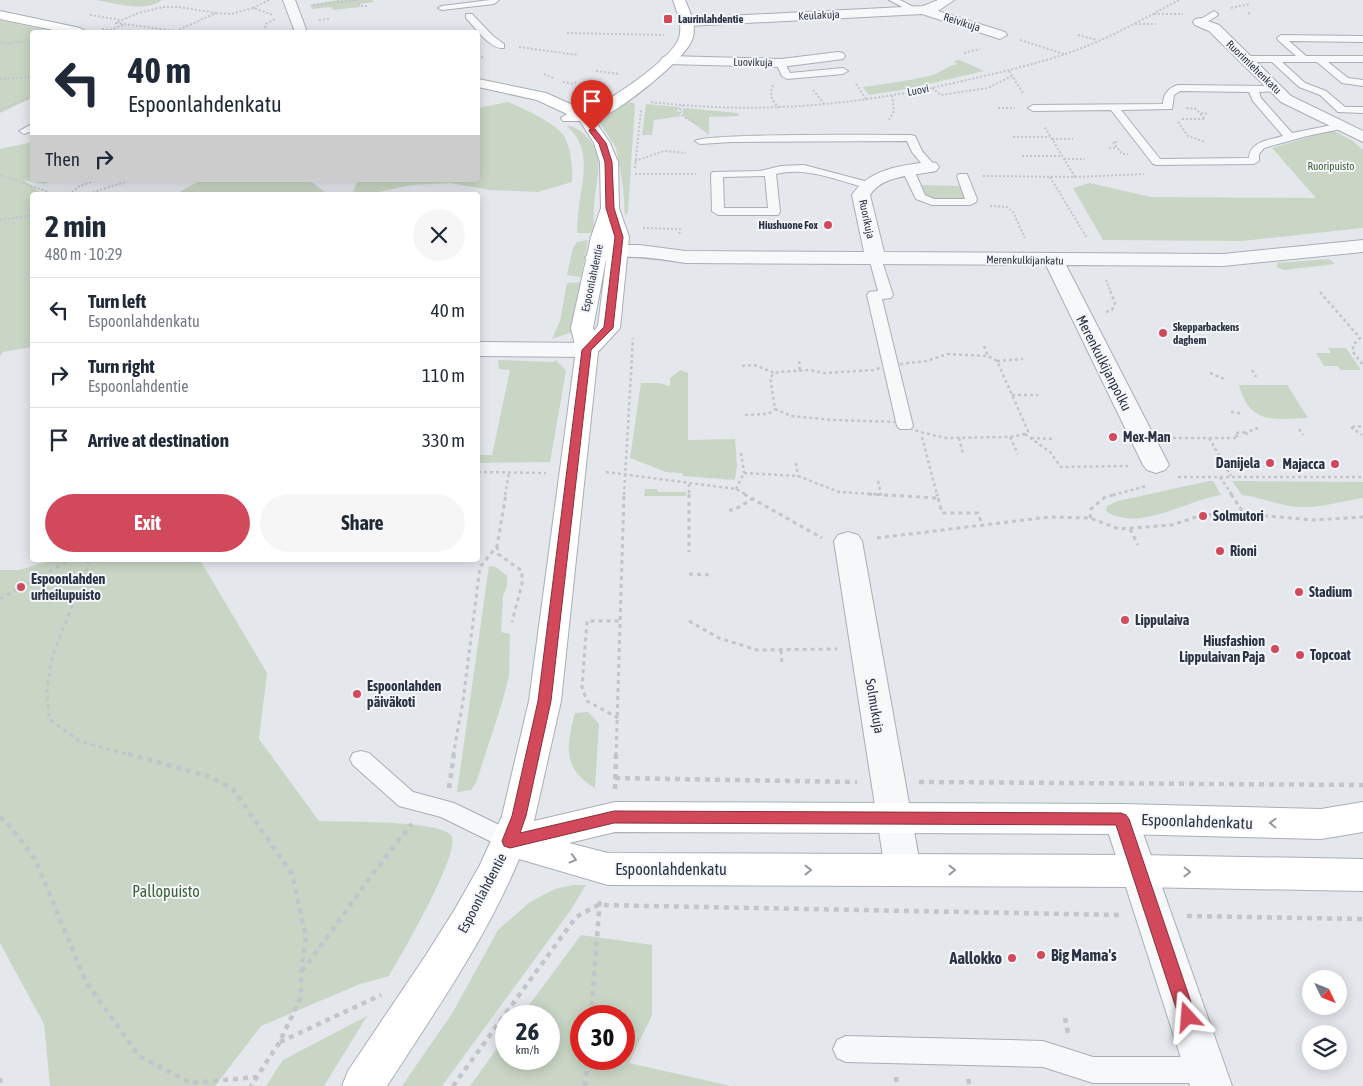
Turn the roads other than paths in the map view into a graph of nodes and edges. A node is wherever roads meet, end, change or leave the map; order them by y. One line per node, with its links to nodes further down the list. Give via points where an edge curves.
1 (289, 0): 14 (street)
2 (496, 0): 6 (lane)
3 (679, 0): 11 (main road)
4 (893, 0): 7 (lane)
5 (948, 0): 7 (street, Keulakuja, via 933,8)
6 (442, 8)
7 (919, 10): 11 (street, Keulakuja); 15 (street, Reivikuja)
8 (1214, 14): 12 (lane)
9 (0, 15): 13 (main road)
10 (469, 16): 17 (lane)
11 (688, 22): 24 (main road, via 685,41)
12 (1200, 22): 19 (street, Ruorimiehenkatu, via 1214,28)
13 (71, 30)
14 (300, 30)
15 (1000, 35)
16 (1363, 38): 21 (lane, via 1281,38)
17 (501, 46)
18 (838, 56): 25 (street, Luovikuja)
19 (1246, 59): 20 (lane); 30 (street, Ruorimiehenkatu)
20 (1274, 59): 21 (lane); 33 (lane, via 1302,85 1323,93 1342,110)
21 (1304, 59): 22 (lane)
22 (1319, 59): 23 (lane); 28 (lane, via 1344,81)
23 (1363, 59)
24 (668, 60): 25 (street, Luovikuja); 34 (main road, via 609,107)
25 (781, 63): 26 (lane, via 787,76)
26 (843, 71)
27 (480, 83): 34 (main road, via 508,90)
28 (1363, 83)
29 (1253, 89): 30 (lane); 31 (lane, via 1178,88 1170,92 1168,106); 37 (lane, via 1256,99)
30 (1276, 89): 35 (street, Ruorimiehenkatu, via 1286,99)
31 (1113, 107): 32 (lane); 37 (lane, via 1157,162 1254,161 1254,154 1260,146)
32 (1033, 108)
33 (1363, 110)
34 (580, 119): 44 (main road, Espoonlahdentie, via 602,143 608,162)
35 (1342, 123): 36 (street, Ruorimiehenkatu); 37 (lane)
36 (1363, 137)
37 (1291, 138)
38 (700, 141): 39 (lane, via 911,138 917,152)
39 (930, 167): 40 (street, Ruorikuja)
40 (908, 170): 42 (lane, via 920,197 936,203 970,202 972,199); 43 (street, Ruorikuja)
41 (770, 172): 41 (lane, via 774,212 718,211 717,174); 43 (lane, via 804,168)
42 (963, 176)
43 (868, 185): 48 (street, Ruorikuja, via 861,196)
44 (610, 208): 46 (main road, Espoonlahdentie, via 619,237); 47 (main road, Espoonlahdentie)
45 (1363, 246): 49 (street, Merenkulkijankatu, via 1223,260)
46 (617, 257): 47 (street, Merenkulkijankatu); 48 (street, Merenkulkijankatu, via 638,264 682,250); 51 (main road, Espoonlahdentie, via 609,328)
47 (596, 258): 51 (main road, Espoonlahdentie, via 582,328)
48 (876, 258): 49 (street, Merenkulkijankatu); 52 (lane, via 886,295 874,295)
49 (1053, 260): 53 (street, Merenkulkijanpolku)
50 (480, 348): 51 (street)
51 (587, 350): 61 (main road, Espoonlahdentie, via 545,701 519,816)
52 (905, 426)
53 (1159, 471)
54 (848, 541): 57 (street, Solmukuja)
55 (361, 760): 61 (lane, via 407,800 440,808)
56 (1363, 817): 59 (main road, Espoonlahdenkatu)
57 (894, 818): 58 (main road, Espoonlahdenkatu); 61 (main road, Espoonlahdenkatu, via 614,817); 62 (street, Solmukuja)
58 (1121, 819): 59 (main road, Espoonlahdenkatu, one-way to 58); 63 (street)
59 (1321, 824): 60 (lane)
60 (1363, 833)
61 (510, 841): 62 (main road, Espoonlahdenkatu, one-way to 62, via 608,869); 67 (main road, Espoonlahdentie, via 440,968)
62 (903, 870): 63 (main road, Espoonlahdenkatu, one-way to 63)
63 (1138, 871): 64 (main road, Espoonlahdenkatu, one-way to 64); 66 (street)
64 (1355, 872)
65 (846, 1049): 66 (lane, via 1043,1054 1093,1070)
66 (1208, 1078)
67 (363, 1086)

